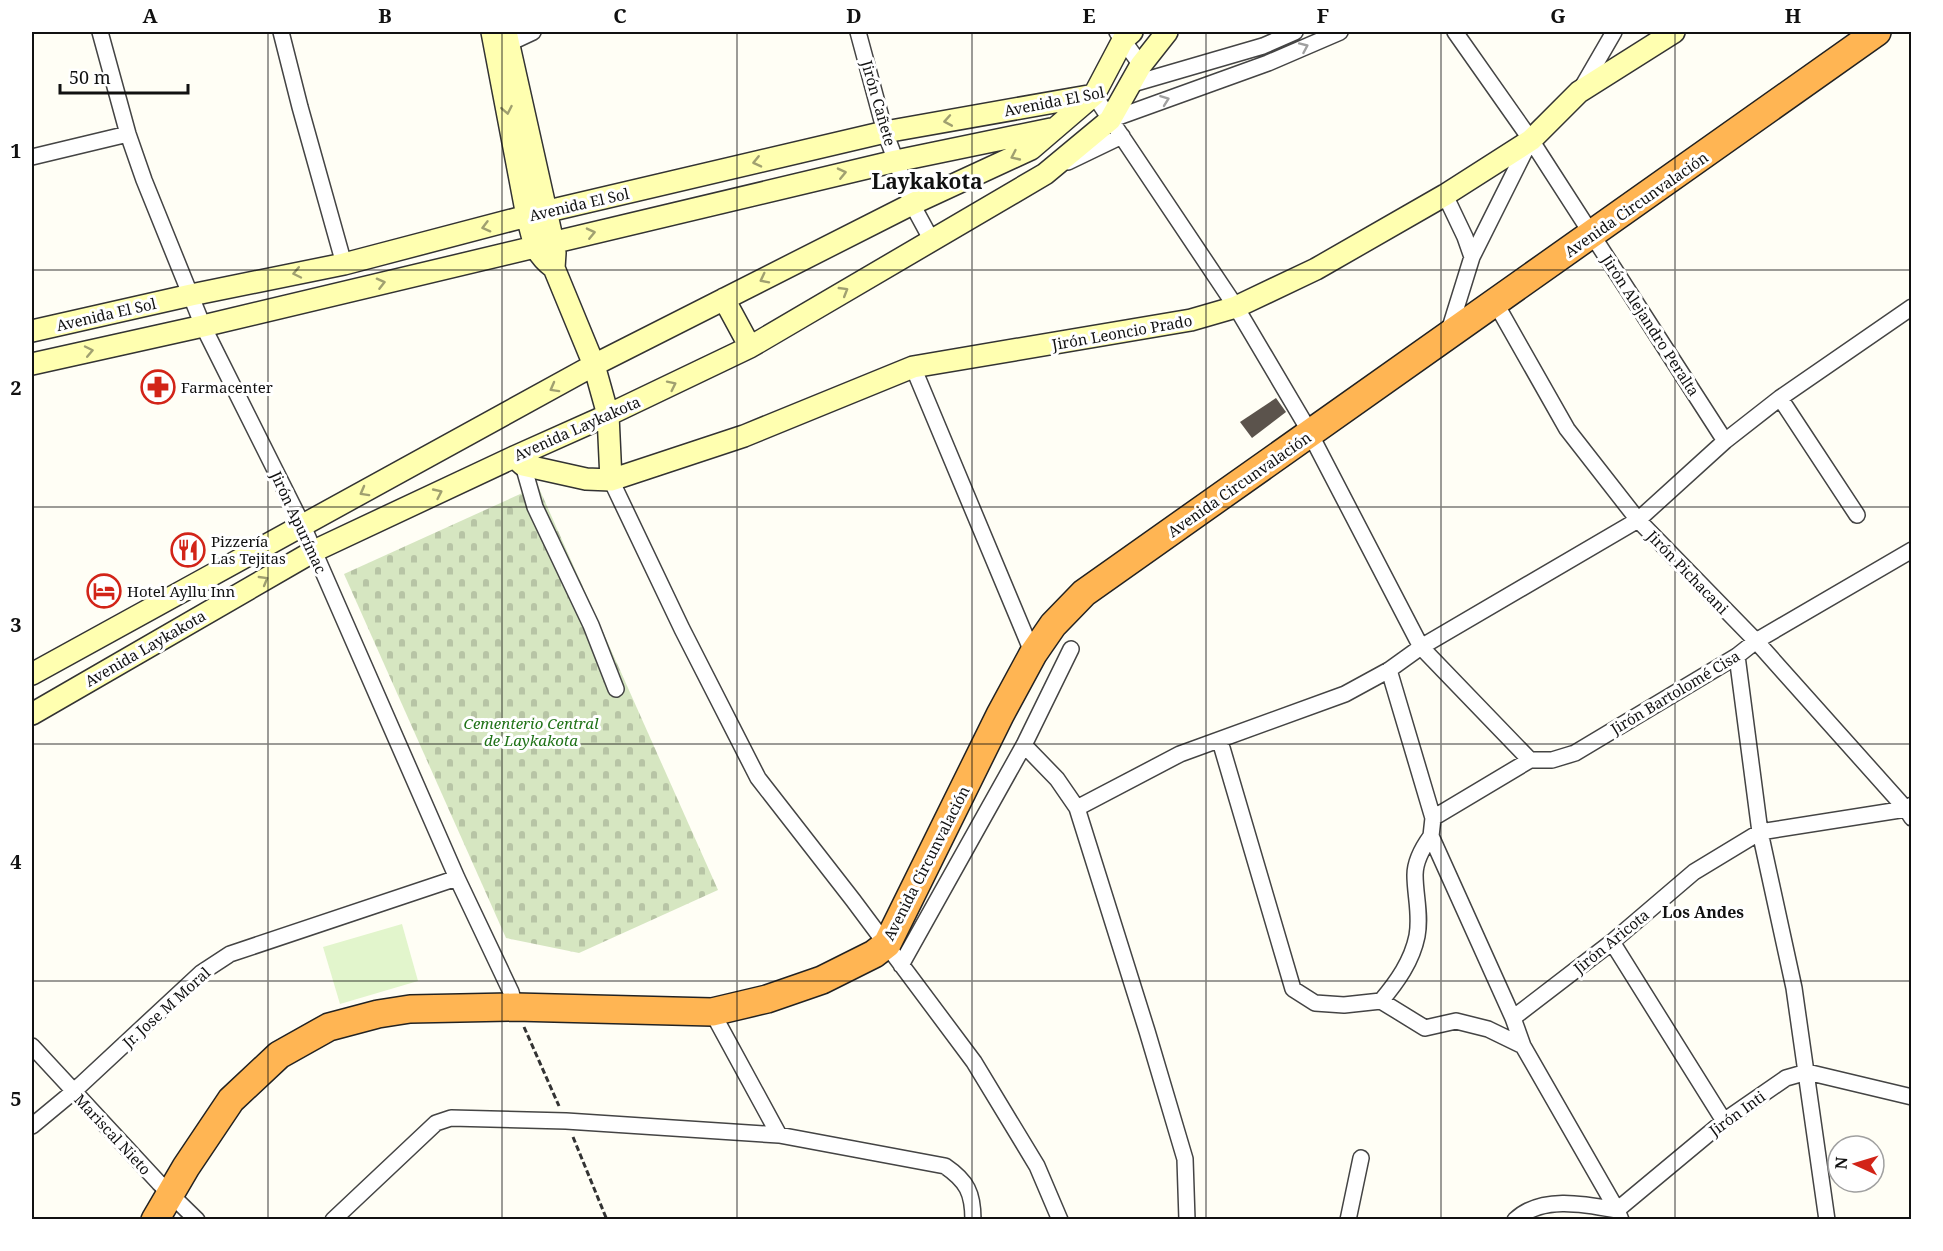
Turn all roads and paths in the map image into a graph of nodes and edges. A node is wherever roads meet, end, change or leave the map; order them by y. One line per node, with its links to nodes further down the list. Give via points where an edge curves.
1 (100, 32): 23 (street, Jirón Apurímac)
2 (281, 32): 34 (street)
3 (534, 32): 13 (street)
4 (858, 32): 22 (street, Jirón Cañete)
5 (1167, 32): 16 (street)
6 (1295, 32): 14 (street)
7 (1340, 32): 15 (street, one-way to 7)
8 (1455, 32): 24 (street, Jirón Alejandro Peralta)
9 (1614, 32): 18 (street)
10 (1674, 32): 18 (street, Jirón Leoncio Prado)
11 (1877, 32): 30 (highway, Avenida Circunvalación)
12 (1124, 34): 16 (street); 19 (street)
13 (501, 39): 29 (street)
14 (1263, 46): 15 (street); 17 (street)
15 (1268, 63): 21 (street, one-way to 15)
16 (1141, 65): 17 (street)
17 (1129, 85): 19 (street, Avenida El Sol); 21 (street)
18 (1579, 92): 24 (street, Jirón Leoncio Prado)
19 (1094, 95): 20 (street, Avenida Laykakota); 21 (street); 22 (street, Avenida El Sol, one-way to 22)
20 (1056, 128): 21 (street, Avenida El Sol); 26 (street, Avenida El Sol); 28 (street, Avenida Laykakota, one-way to 28, via 1031,149)
21 (1116, 128): 31 (street, Avenida Laykakota, via 1046,174); 38 (street)
22 (885, 132): 26 (street, Jirón Cañete); 29 (street, Avenida El Sol, one-way to 29)
23 (128, 134): 25 (street); 35 (street, Jirón Apurímac)
24 (1530, 140): 27 (street, Jirón Leoncio Prado); 30 (street, Jirón Alejandro Peralta); 33 (street)
25 (32, 157)
26 (896, 161): 28 (street, Jirón Cañete); 32 (street, Avenida El Sol, one-way to 26)
27 (1445, 195): 33 (street); 38 (street, Jirón Leoncio Prado, via 1316,269)
28 (912, 204): 31 (street, Jirón Cañete); 36 (street, Avenida Laykakota, one-way to 36)
29 (537, 214): 32 (street); 34 (street, Avenida El Sol, one-way to 34)
30 (1593, 235): 37 (highway, Avenida Circunvalación); 50 (street, Jirón Alejandro Peralta)
31 (931, 239): 43 (street, Avenida Laykakota, one-way to 31)
32 (544, 244): 40 (street, Avenida El Sol, one-way to 32); 45 (street, via 541,258 554,268)
33 (1472, 257): 42 (street)
34 (344, 264): 35 (street, Avenida El Sol, one-way to 35)
35 (191, 295): 40 (street, Jirón Apurímac); 41 (street, Avenida El Sol)
36 (724, 299): 43 (street); 45 (street, Avenida Laykakota)
37 (1495, 302): 42 (highway, Avenida Circunvalación); 54 (street, Jirón Pichacani, via 1566,429)
38 (1236, 307): 46 (street, Jirón Leoncio Prado, via 1191,320); 49 (street)
39 (1909, 313): 47 (street)
40 (202, 326): 44 (street, Avenida El Sol, one-way to 40); 55 (street, Jirón Apurímac)
41 (32, 331)
42 (1447, 337): 49 (highway, Avenida Circunvalación)
43 (750, 347): 48 (street, Avenida Laykakota, one-way to 43)
44 (32, 364)
45 (594, 365): 48 (street); 55 (street, Avenida Laykakota, one-way to 55)
46 (914, 367): 52 (street, Jirón Leoncio Prado, via 744,436); 61 (street)
47 (1780, 398): 50 (street); 53 (street)
48 (608, 415): 51 (street, Avenida Laykakota); 52 (street)
49 (1310, 434): 59 (street); 61 (highway, Avenida Circunvalación, via 1084,593 1053,625)
50 (1725, 441): 54 (street)
51 (519, 461): 52 (street, Jirón Leoncio Prado, via 586,479); 57 (street, Avenida Laykakota, one-way to 51); 65 (street, via 535,507 591,625)
52 (611, 480): 77 (street, via 758,778)
53 (1857, 515)
54 (1638, 520): 58 (street, Jirón Pichacani); 59 (street)
55 (303, 526): 57 (street, Jirón Apurímac); 64 (street, Avenida Laykakota)
56 (1911, 550): 58 (street, Jirón Bartolomé Cisa)
57 (314, 551): 66 (street, Avenida Laykakota, one-way to 57); 75 (street, Jirón Apurímac)
58 (1756, 641): 62 (street, Jirón Bartolomé Cisa); 71 (street, Jirón Pichacani)
59 (1421, 646): 63 (street); 69 (street)
60 (1071, 649): 68 (street)
61 (1033, 654): 77 (highway, Avenida Circunvalación, via 1000,715)
62 (1737, 656): 69 (street, Jirón Bartolomé Cisa, via 1575,753 1552,760); 73 (street)
63 (1389, 670): 67 (street, via 1345,694); 72 (street)
64 (32, 674)
65 (616, 689)
66 (32, 714)
67 (1220, 741): 70 (street, via 1180,754); 79 (street, via 1293,989 1315,1003)
68 (1024, 745): 70 (street, via 1057,779); 77 (street)
69 (1530, 760): 72 (street, Jirón Bartolomé Cisa)
70 (1077, 808): 101 (street, via 1185,1159)
71 (1910, 810): 73 (street, Jirón Aricota)
72 (1433, 818): 74 (street)
73 (1760, 832): 76 (street, Jirón Aricota, via 1694,872); 84 (street, via 1794,988)
74 (1431, 836): 79 (street, via 1422,849 1415,873 1417,936 1397,983); 81 (street)
75 (457, 878): 78 (street, Jirón Apurímac); 85 (street, Jr. Jose M Moral, via 230,954 201,973)
76 (1612, 942): 81 (street, Jirón Aricota); 88 (street)
77 (894, 954): 80 (highway, Avenida Circunvalación, via 874,954 822,980); 100 (street, via 974,1062 1036,1166)
78 (513, 1000): 80 (highway, Avenida Circunvalación, via 650,999); 87 (path); 92 (highway, Avenida Circunvalación, via 385,998 330,1011 271,1042 220,1091 175,1155)
79 (1381, 1001): 83 (street, via 1425,1028 1456,1022 1488,1029)
80 (712, 1012): 90 (street)
81 (1514, 1018): 83 (street)
82 (32, 1046): 85 (street, Mariscal Nieto)
83 (1523, 1046): 93 (street)
84 (1807, 1072): 86 (street); 88 (street, Jirón Inti, via 1786,1078); 104 (street)
85 (73, 1092): 89 (street, Jr. Jose M Moral); 92 (street, Mariscal Nieto)
86 (1911, 1097)
87 (566, 1121): 90 (street); 97 (street, via 443,1119); 98 (path)
88 (1724, 1122): 93 (street, Jirón Inti)
89 (32, 1126)
90 (779, 1135): 99 (street, via 945,1166 960,1176 969,1189)
91 (1361, 1158): 102 (street)
92 (165, 1189): 94 (highway, Avenida Circunvalación); 95 (highway, Avenida Circunvalación); 96 (street, Mariscal Nieto)
93 (1619, 1215): 103 (street, via 1582,1204 1548,1204 1522,1212)
94 (137, 1220)
95 (155, 1220)
96 (197, 1220)
97 (333, 1220)
98 (608, 1220)
99 (973, 1220)
100 (1060, 1220)
101 (1188, 1220)
102 (1348, 1220)
103 (1515, 1220)
104 (1827, 1220)

